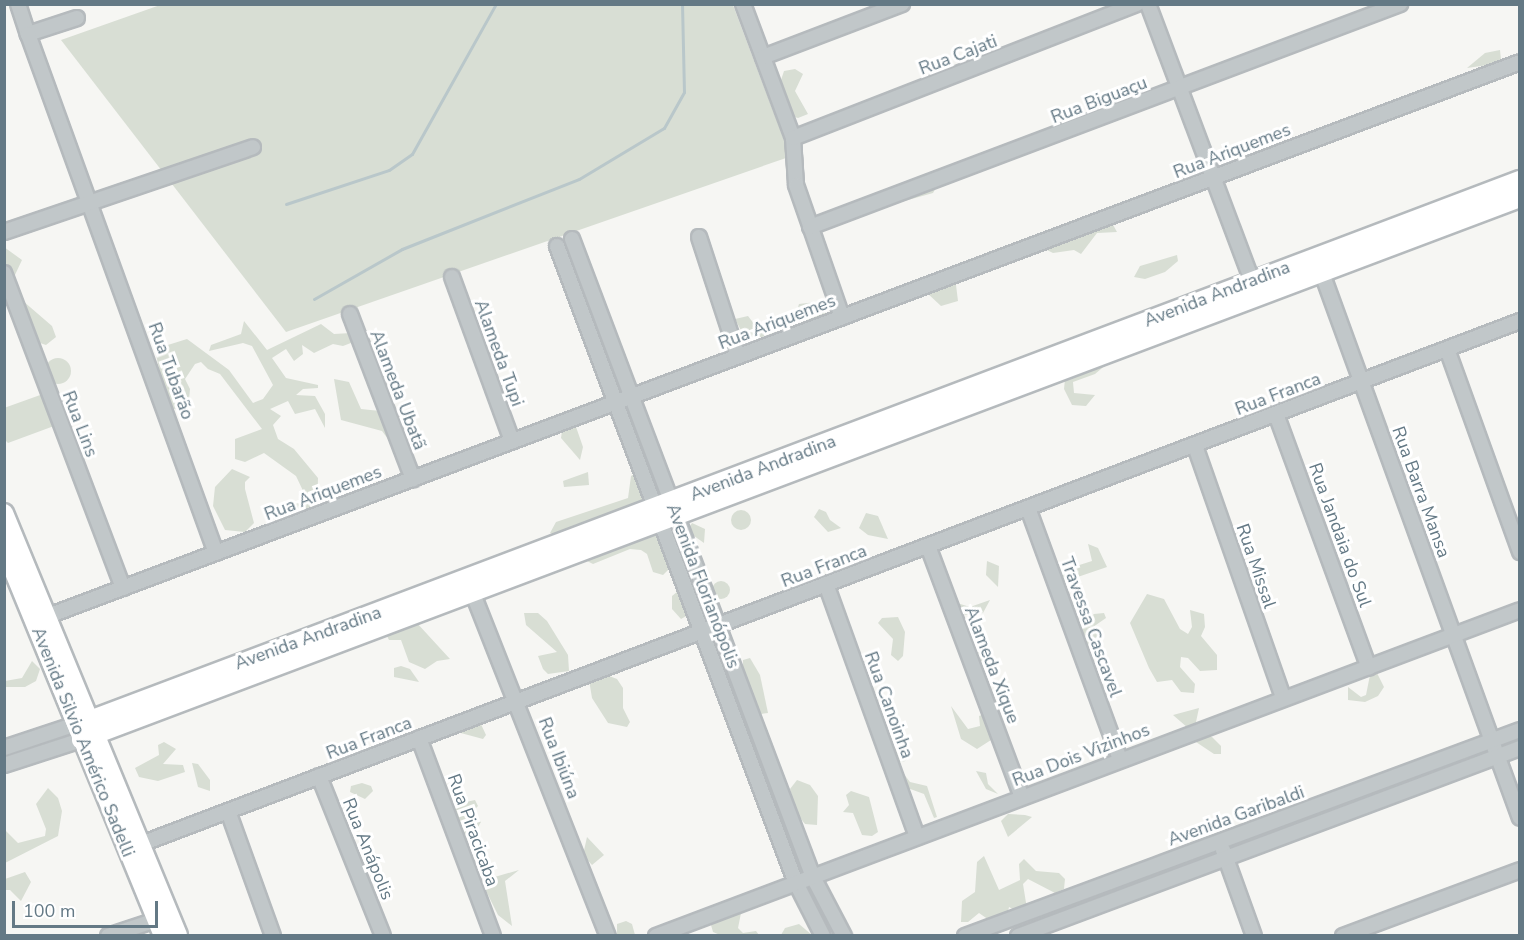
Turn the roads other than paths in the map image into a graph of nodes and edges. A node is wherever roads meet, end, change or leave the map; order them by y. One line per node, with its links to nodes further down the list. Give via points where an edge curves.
1 (18, 4): 8 (street, Rua Tubarão)
2 (743, 4): 9 (street)
3 (902, 4): 9 (street)
4 (1137, 4): 12 (street, Rua Cajati)
5 (1148, 4): 11 (street)
6 (1400, 4): 11 (street, Rua Biguaçu)
7 (77, 18): 8 (street)
8 (28, 34): 17 (street, Rua Tubarão)
9 (763, 57): 12 (street)
10 (1520, 62): 14 (street, Rua Ariquemes)
11 (1179, 89): 14 (street); 18 (street, Rua Biguaçu)
12 (793, 138): 18 (street, via 796,185)
13 (253, 147): 17 (street)
14 (1212, 177): 26 (street); 28 (street, Rua Ariquemes)
15 (1520, 180): 23 (main road, Avenida Andradina)
16 (1520, 198): 23 (main road, Avenida Andradina)
17 (90, 202): 19 (street); 46 (street, Rua Tubarão)
18 (810, 227): 28 (street)
19 (4, 232)
20 (699, 237): 31 (street)
21 (572, 239): 34 (street, Avenida Florianópolis)
22 (557, 246): 35 (street, Avenida Florianópolis)
23 (1319, 266): 26 (main road, Avenida Andradina); 32 (main road, Avenida Andradina); 33 (street, Rua Barra Mansa)
24 (4, 273): 48 (street, Rua Lins)
25 (452, 277): 37 (street, Alameda Tupi)
26 (1252, 280): 32 (main road, Avenida Andradina)
27 (350, 314): 39 (street, Alameda Ubatã)
28 (842, 317): 31 (street, Rua Ariquemes)
29 (1520, 321): 30 (street, Rua Franca)
30 (1447, 349): 33 (street, Rua Franca); 45 (street)
31 (738, 356): 34 (street, Rua Ariquemes)
32 (1029, 374): 42 (main road, Avenida Andradina)
33 (1361, 381): 36 (street, Rua Franca); 55 (street, Rua Barra Mansa)
34 (630, 397): 35 (street, Rua Ariquemes); 42 (street, Avenida Florianópolis)
35 (615, 402): 37 (street, Rua Ariquemes); 42 (street, Avenida Florianópolis)
36 (1276, 414): 38 (street, Rua Franca); 56 (street, Rua Jandaia do Sul)
37 (512, 441): 39 (street, Rua Ariquemes)
38 (1195, 446): 40 (street, Rua Franca); 57 (street, Rua Missal)
39 (413, 479): 46 (street, Rua Ariquemes)
40 (1028, 508): 43 (street, Rua Franca); 66 (street, Travessa Cascavel)
41 (4, 513): 52 (main road)
42 (665, 513): 49 (main road, Avenida Andradina); 50 (main road, Avenida Andradina); 53 (street); 54 (street, Avenida Florianópolis)
43 (928, 546): 47 (street, Rua Franca); 69 (street, Alameda Xique)
44 (5, 548): 59 (main road, Avenida Silvio Américo Sadelli)
45 (1520, 552)
46 (216, 553): 48 (street, Rua Ariquemes)
47 (826, 584): 53 (street, Rua Franca); 72 (street, Rua Canoinha)
48 (123, 588): 52 (street, Rua Ariquemes)
49 (473, 594): 50 (main road, Avenida Andradina); 58 (street, Rua Ibiúna)
50 (410, 609): 59 (main road, Avenida Andradina)
51 (1520, 610): 55 (street, Rua Dois Vizinhos)
52 (48, 616): 59 (main road)
53 (718, 625): 54 (street, Rua Franca); 77 (street)
54 (700, 632): 58 (street, Rua Franca); 78 (street, Avenida Florianópolis)
55 (1454, 634): 56 (street, Rua Dois Vizinhos); 62 (street, Rua Barra Mansa)
56 (1369, 668): 57 (street, Rua Dois Vizinhos)
57 (1283, 698): 66 (street, Rua Dois Vizinhos)
58 (518, 701): 61 (street, Rua Franca); 85 (street, Rua Ibiúna)
59 (85, 729): 63 (street, Avenida Andradina); 67 (street, Avenida Andradina); 74 (main road, Avenida Silvio Américo Sadelli); 79 (main road, Avenida Silvio Américo Sadelli)
60 (1520, 730): 62 (street, Avenida Garibaldi)
61 (419, 738): 68 (street, Rua Franca); 84 (street, Rua Piracicaba)
62 (1491, 741): 65 (street, Rua Barra Mansa); 73 (street, Avenida Garibaldi)
63 (4, 748)
64 (1520, 748): 65 (street, Avenida Garibaldi)
65 (1497, 757): 71 (street); 75 (street, Avenida Garibaldi)
66 (1120, 759): 69 (street, Rua Dois Vizinhos)
67 (4, 765)
68 (319, 776): 70 (street, Rua Franca); 83 (street, Rua Anápolis)
69 (1022, 797): 72 (street, Rua Dois Vizinhos)
70 (228, 811): 74 (street, Rua Franca); 82 (street)
71 (1520, 818)
72 (917, 837): 77 (street, Rua Dois Vizinhos)
73 (1219, 841): 75 (street); 89 (street, Avenida Garibaldi)
74 (141, 844): 81 (main road, Avenida Silvio Américo Sadelli)
75 (1226, 858): 90 (street, Avenida Garibaldi); 91 (street)
76 (1520, 870): 92 (street)
77 (813, 877): 78 (street, Rua Dois Vizinhos); 88 (street)
78 (796, 883): 86 (street, Rua Dois Vizinhos); 87 (street, Avenida Florianópolis)
79 (159, 928): 80 (street)
80 (108, 936)
81 (178, 936)
82 (273, 936)
83 (383, 936)
84 (493, 936)
85 (608, 936)
86 (656, 936)
87 (823, 936)
88 (844, 936)
89 (965, 936)
90 (1018, 936)
91 (1254, 936)
92 (1343, 936)

